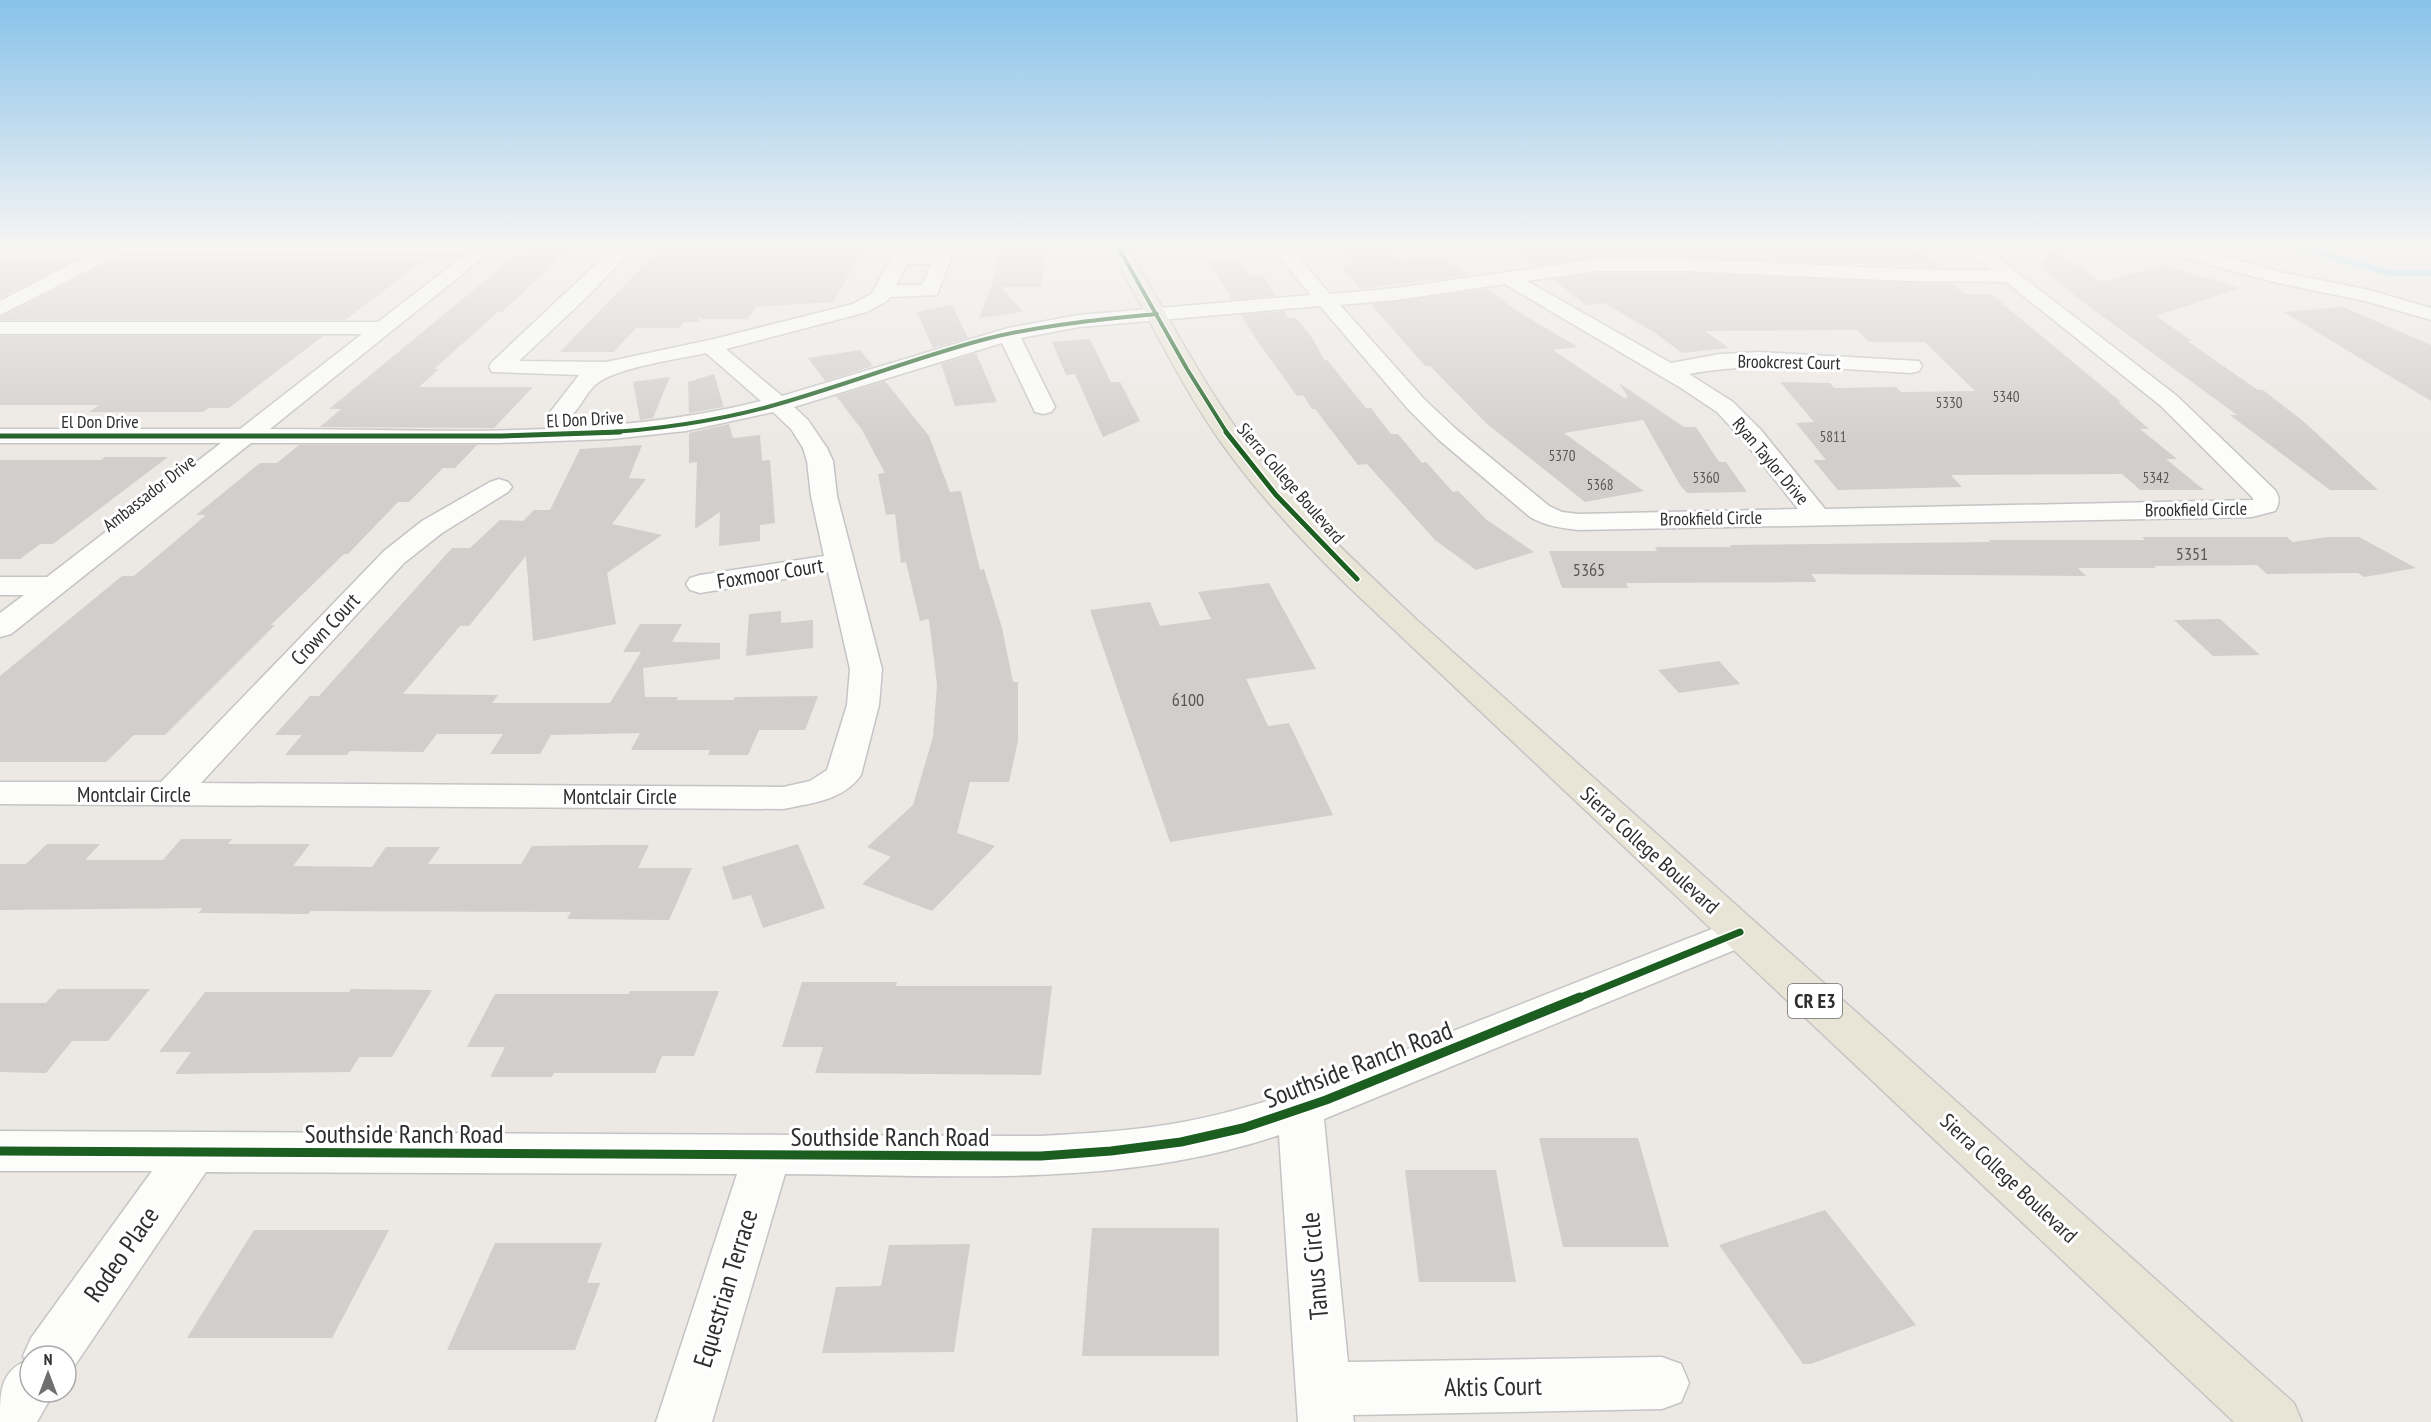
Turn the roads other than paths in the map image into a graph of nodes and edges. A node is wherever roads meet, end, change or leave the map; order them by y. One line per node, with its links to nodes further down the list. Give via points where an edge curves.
1 (403, 313): 10 (street, Ambassador Drive)
2 (558, 313): 14 (street, via 500,367)
3 (839, 313): 12 (street)
4 (1165, 313): 8 (street)
5 (1337, 313): 22 (street, Brookfield Circle, via 1416,404 1538,512 1556,520)
6 (1570, 313): 15 (street, Ryan Taylor Drive)
7 (2058, 313): 22 (street, Brookfield Circle, via 2179,410 2266,496 2266,505 2252,509)
8 (1157, 314): 11 (street, El Don Drive, via 1079,321); 30 (main road, Sierra College Boulevard / CR E3, via 1233,441 1306,528 1407,627)
9 (0, 328): 10 (street)
10 (384, 328): 20 (street, Ambassador Drive)
11 (1008, 334): 16 (street, El Don Drive, via 942,351); 17 (street)
12 (710, 346): 14 (street); 16 (street, Montclair Circle)
13 (1911, 366): 15 (street, Brookcrest Court, via 1759,359)
14 (606, 369): 18 (street, via 587,380)
15 (1668, 370): 22 (street, Ryan Taylor Drive, via 1740,421)
16 (779, 405): 20 (street, El Don Drive, via 690,424 593,434); 23 (street, Montclair Circle, via 800,425 815,448)
17 (1043, 407)
18 (560, 415)
19 (0, 436): 20 (street, El Don Drive)
20 (246, 436): 26 (street, Ambassador Drive)
21 (499, 486): 29 (street, Crown Court, via 432,527 394,557)
22 (1817, 516)
23 (840, 562): 24 (street, Foxmoor Court); 29 (street, Montclair Circle, via 862,650 866,687 843,775 821,790 783,798)
24 (700, 584)
25 (0, 586): 26 (street)
26 (54, 586): 27 (street, Ambassador Drive)
27 (0, 628)
28 (0, 793): 29 (street, Montclair Circle)
29 (170, 794)
30 (1740, 932): 31 (street, Southside Ranch Road); 41 (main road, Sierra College Boulevard / CR E3)
31 (1300, 1110): 34 (street, Southside Ranch Road, via 1181,1142 1111,1151 1041,1156); 38 (street, Tanus Circle)
32 (0, 1151): 33 (street, Southside Ranch Road)
33 (193, 1152): 34 (street, Southside Ranch Road); 35 (street, Rodeo Place)
34 (767, 1155): 40 (street, Equestrian Terrace)
35 (58, 1344)
36 (1662, 1383): 38 (street, Aktis Court)
37 (18, 1402): 39 (street)
38 (1325, 1406)
39 (4, 1422)
40 (684, 1422)
41 (2274, 1422)

